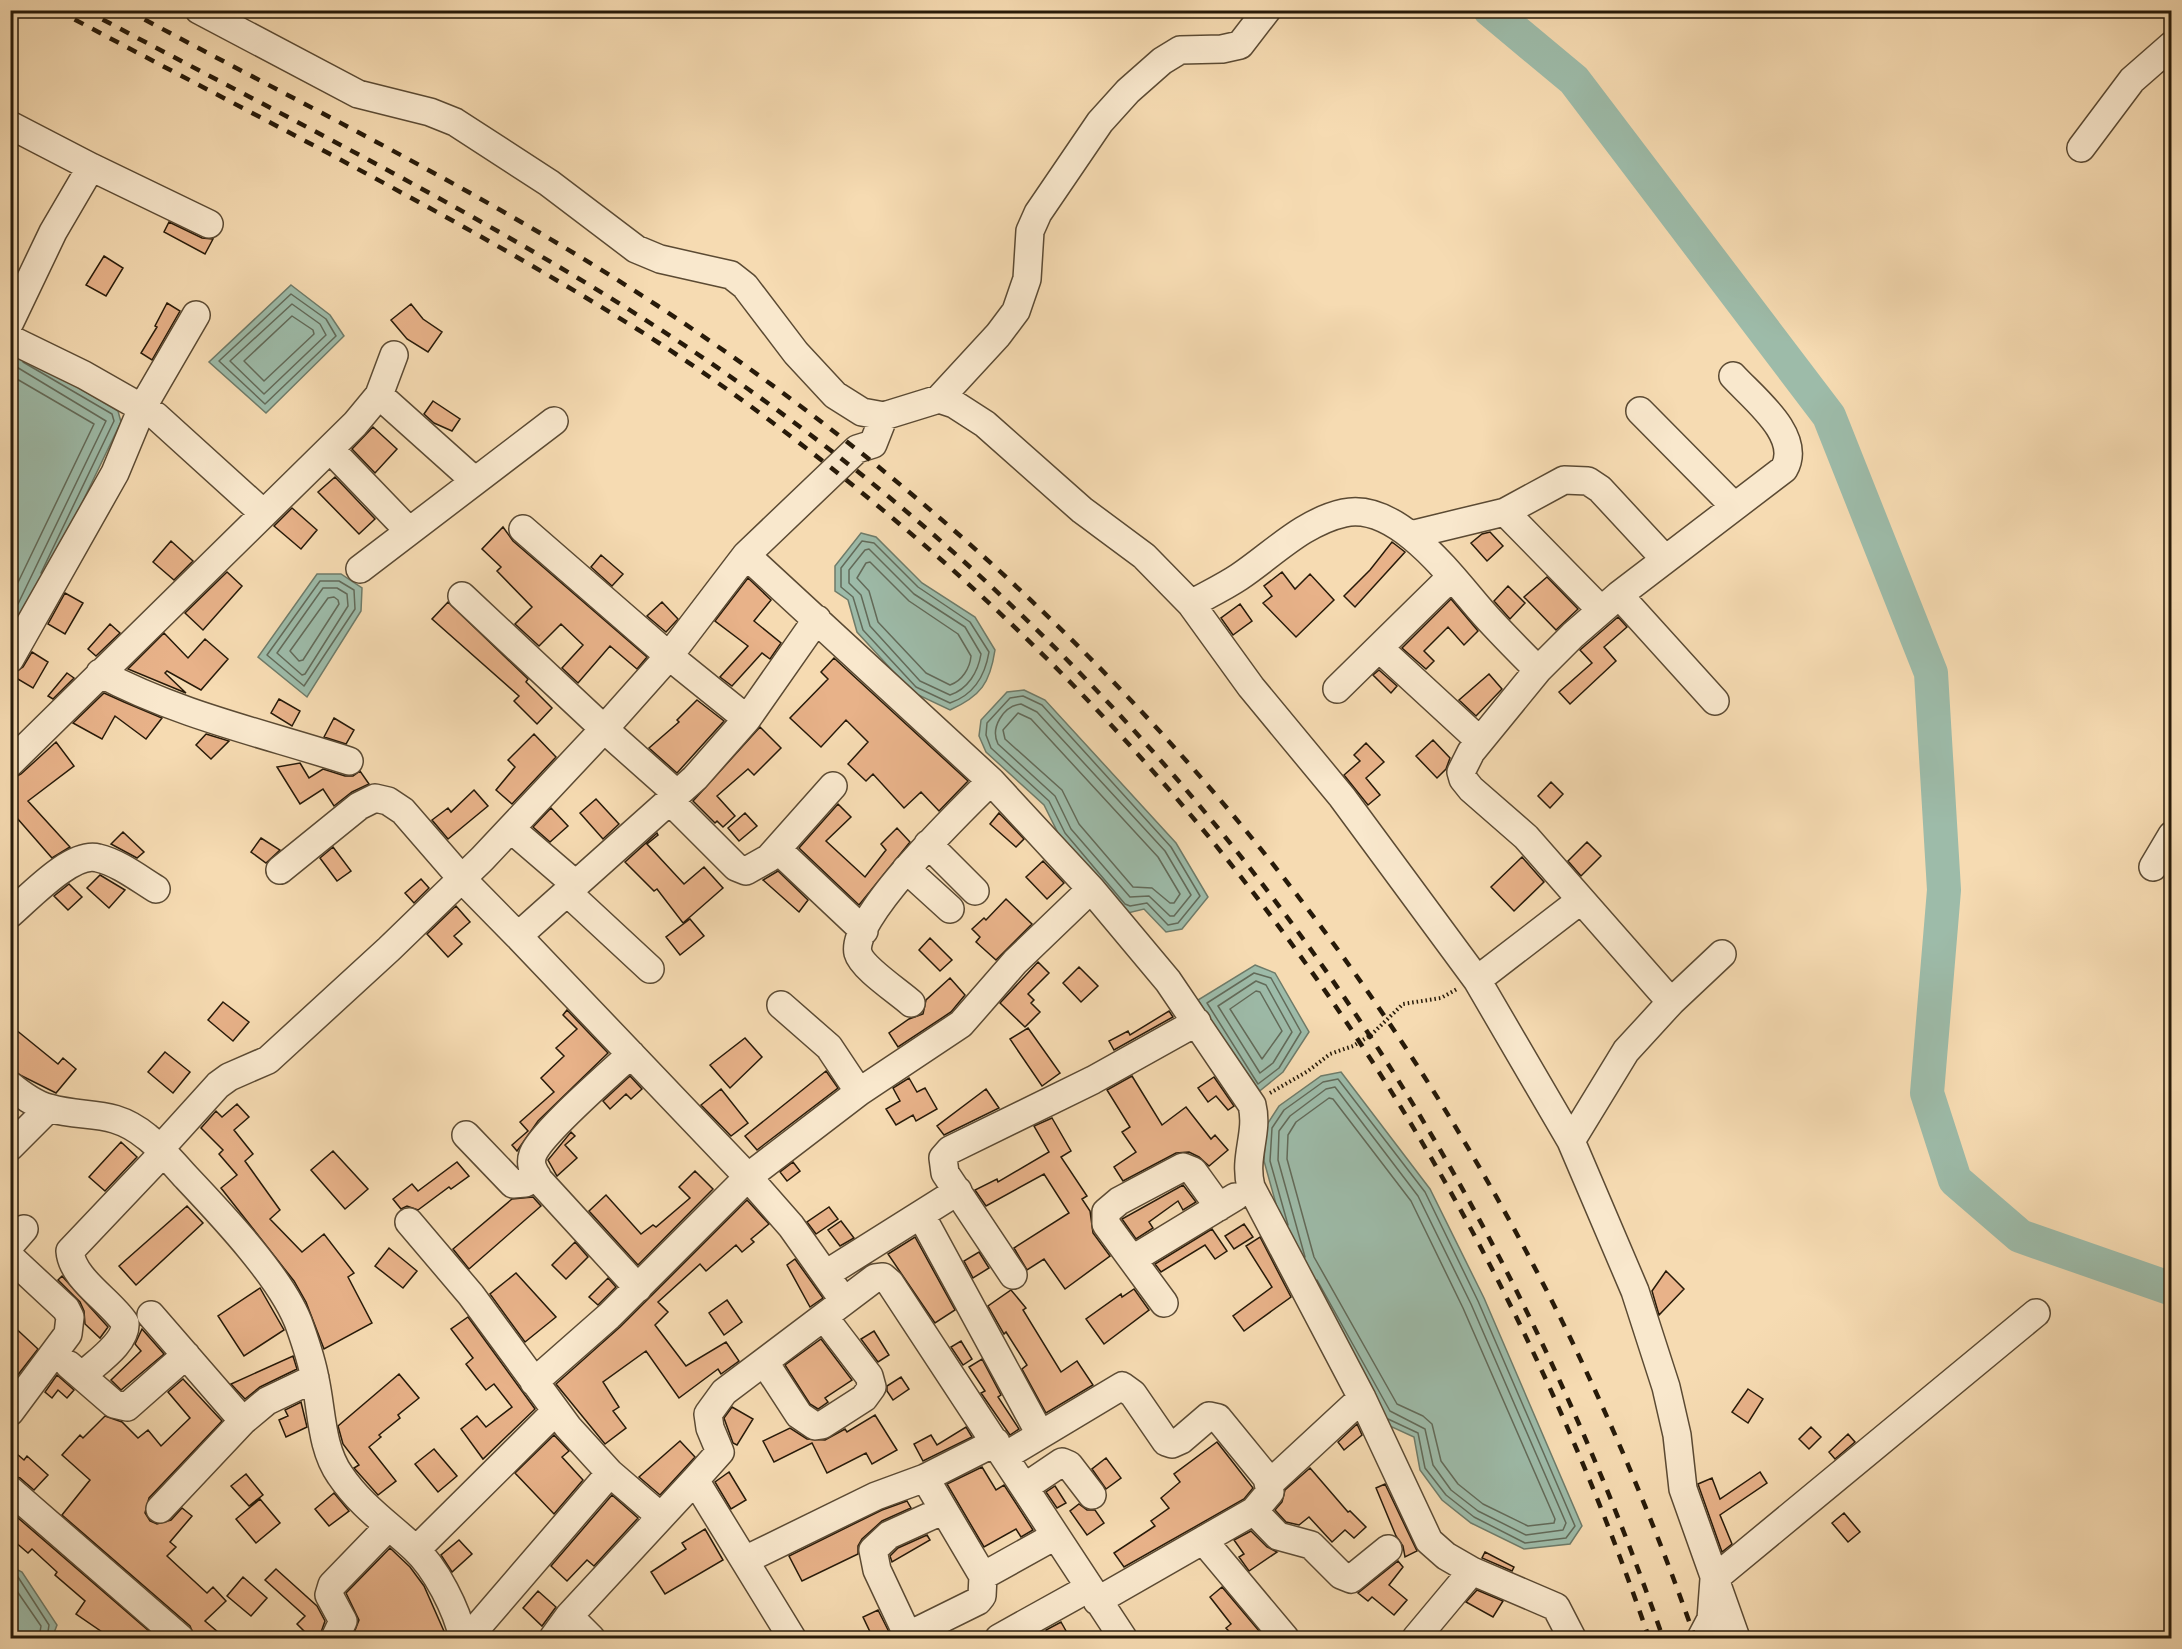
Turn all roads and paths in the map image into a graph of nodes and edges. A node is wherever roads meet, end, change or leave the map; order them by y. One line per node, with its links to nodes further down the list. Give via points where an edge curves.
1 (199, 10): 17 (street, via 358,94 454,122 549,183 636,249 660,259 731,275 745,285 818,379 862,412)
2 (1267, 10): 14 (street, via 1240,45 1180,50 1162,61 1128,90 1100,122 1030,231 1027,279 1016,311)
3 (2172, 45): 5 (street, via 2132,80)
4 (10, 125): 6 (street)
5 (2082, 148)
6 (91, 167): 7 (street); 8 (street)
7 (208, 224)
8 (14, 306)
9 (196, 315): 15 (street)
10 (10, 339): 15 (street)
11 (394, 355): 13 (street)
12 (1733, 376): 21 (street, via 1775,421 1789,453 1784,469)
13 (379, 395): 19 (street); 20 (street)
14 (939, 399): 17 (street); 33 (street, via 985,424 1082,510 1144,556)
15 (142, 408): 23 (street, via 156,416); 36 (street, via 115,473)
16 (1640, 411): 21 (street)
17 (884, 416): 27 (street, via 873,444 857,449)
18 (554, 421): 20 (street)
19 (330, 449): 23 (street); 25 (street)
20 (475, 481): 25 (street)
21 (1734, 506): 28 (street)
22 (1505, 512): 26 (street); 28 (street, via 1564,480 1588,481); 32 (street)
23 (263, 513): 39 (street)
24 (522, 529): 37 (street)
25 (409, 531): 29 (street)
26 (1410, 535): 30 (street); 33 (street, via 1370,515 1345,512 1290,538 1239,577)
27 (746, 555): 34 (street); 37 (street)
28 (1665, 559): 32 (street)
29 (360, 569)
30 (1451, 577): 35 (street); 38 (street)
31 (462, 596): 43 (street)
32 (1610, 602): 38 (street); 41 (street)
33 (1191, 604): 69 (street, via 1251,687 1342,797)
34 (817, 619): 42 (street); 47 (street)
35 (1378, 648): 40 (street); 44 (street)
36 (12, 654)
37 (669, 656): 42 (street); 43 (street)
38 (1538, 670): 44 (street)
39 (100, 673): 45 (street, via 176,708); 46 (street)
40 (1337, 689)
41 (1715, 700)
42 (747, 719): 49 (street, via 695,778)
43 (604, 729): 49 (street); 50 (street)
44 (1480, 741): 62 (street, via 1464,763 1463,779 1526,837)
45 (349, 761)
46 (10, 763)
47 (991, 781): 52 (street); 60 (street)
48 (833, 786): 53 (street)
49 (673, 796): 53 (street, via 736,867 746,871 754,868); 58 (street)
50 (511, 829): 57 (street); 58 (street)
51 (2172, 835): 54 (street)
52 (928, 844): 55 (street); 61 (street)
53 (777, 849): 65 (street)
54 (2153, 867)
55 (906, 869): 63 (street); 65 (street)
56 (280, 870): 57 (street, via 358,806 375,798 388,801 403,812)
57 (462, 879): 66 (street); 82 (street, via 268,1060 219,1085)
58 (571, 888): 66 (street); 68 (street)
59 (156, 889): 64 (street, via 96,857 63,868)
60 (1091, 889): 73 (street); 76 (street, via 1015,962 961,1024)
61 (975, 891)
62 (1581, 900): 69 (street); 70 (street)
63 (950, 909)
64 (10, 914)
65 (864, 931): 71 (street, via 858,954)
66 (518, 936): 74 (street)
67 (1722, 954): 70 (street)
68 (650, 969)
69 (1477, 980): 77 (path, via 1441,998 1403,1004 1371,1035 1330,1054); 80 (street)
70 (1671, 1002): 80 (street, via 1626,1051)
71 (911, 1003)
72 (781, 1005): 76 (street, via 829,1047)
73 (1197, 1022): 77 (street); 86 (street, via 1093,1080 950,1150 942,1166)
74 (631, 1054): 83 (street, via 538,1146 532,1155 532,1168); 84 (street)
75 (10, 1085): 78 (street, via 32,1102)
76 (859, 1092): 84 (street)
77 (1252, 1105): 85 (street, via 1254,1126 1247,1158)
78 (49, 1108): 81 (street); 82 (street, via 103,1115 147,1136)
79 (466, 1135): 83 (street, via 513,1184)
80 (1571, 1141): 130 (street, via 1635,1291 1666,1387 1683,1489)
81 (10, 1148)
82 (161, 1151): 102 (street, via 70,1251 71,1260 83,1277 125,1323 126,1330); 103 (street, via 216,1209 282,1290 300,1325)
83 (537, 1176): 94 (street)
84 (748, 1177): 92 (street); 94 (street)
85 (1251, 1187): 87 (street); 105 (street)
86 (958, 1191): 88 (street); 93 (street)
87 (1219, 1207): 91 (street); 91 (street, via 1193,1171 1183,1167 1119,1201 1104,1217)
88 (921, 1215): 92 (street); 109 (street)
89 (410, 1222): 104 (street, via 471,1295)
90 (10, 1257): 99 (street, via 70,1317 68,1334)
91 (1133, 1259): 95 (street)
92 (826, 1274): 96 (street)
93 (1013, 1275)
94 (638, 1288): 104 (street)
95 (1164, 1303)
96 (834, 1309): 101 (street); 101 (street, via 869,1376 872,1387 864,1398 815,1426 799,1414); 110 (street, via 875,1278 886,1279)
97 (2036, 1313): 130 (street)
98 (151, 1315): 100 (street)
99 (54, 1353): 102 (street); 107 (street)
100 (186, 1355): 102 (street, via 127,1407 114,1404); 108 (street)
101 (765, 1363): 113 (street, via 714,1402 708,1414 720,1452)
102 (82, 1376)
103 (315, 1378): 108 (street, via 267,1401); 122 (street, via 333,1466 349,1489)
104 (534, 1382): 106 (street)
105 (1362, 1398): 114 (street); 128 (street, via 1429,1541)
106 (556, 1411): 111 (street); 126 (street)
107 (10, 1412)
108 (243, 1421): 118 (street)
109 (1040, 1434): 110 (street); 114 (street, via 1122,1386 1133,1394 1166,1442 1172,1444 1209,1416 1218,1418)
110 (1001, 1449): 112 (street); 115 (street)
111 (610, 1473): 121 (street); 137 (street)
112 (925, 1478): 119 (street); 127 (street, via 876,1496)
113 (695, 1480): 121 (street); 127 (street)
114 (1269, 1484): 120 (street, via 1268,1498)
115 (1025, 1487): 117 (street, via 1062,1462 1069,1465); 123 (street)
116 (10, 1490): 134 (street)
117 (1092, 1495)
118 (160, 1509)
119 (944, 1510): 129 (street); 133 (street, via 889,1535 873,1550 877,1570)
120 (1254, 1510): 124 (street); 125 (street, via 1278,1536 1311,1545 1341,1575 1351,1579)
121 (660, 1516): 132 (street)
122 (388, 1527): 126 (street); 135 (street, via 332,1585 329,1595 343,1621)
123 (1055, 1536): 129 (street); 131 (street)
124 (1203, 1540): 131 (street); 143 (street)
125 (1388, 1549)
126 (416, 1550): 136 (street, via 450,1598)
127 (744, 1560): 140 (street)
128 (1472, 1571): 144 (street); 145 (street, via 1556,1607)
129 (983, 1576): 133 (street, via 978,1601)
130 (1714, 1579): 146 (street, via 1711,1619); 147 (street)
131 (1093, 1594): 141 (street); 142 (street)
132 (569, 1616): 138 (street); 139 (street)
133 (906, 1637)
134 (180, 1638)
135 (335, 1638)
136 (463, 1638)
137 (468, 1638)
138 (553, 1638)
139 (591, 1638)
140 (792, 1638)
141 (999, 1638)
142 (1123, 1638)
143 (1285, 1638)
144 (1416, 1638)
145 (1572, 1638)
146 (1701, 1638)
147 (1736, 1638)

